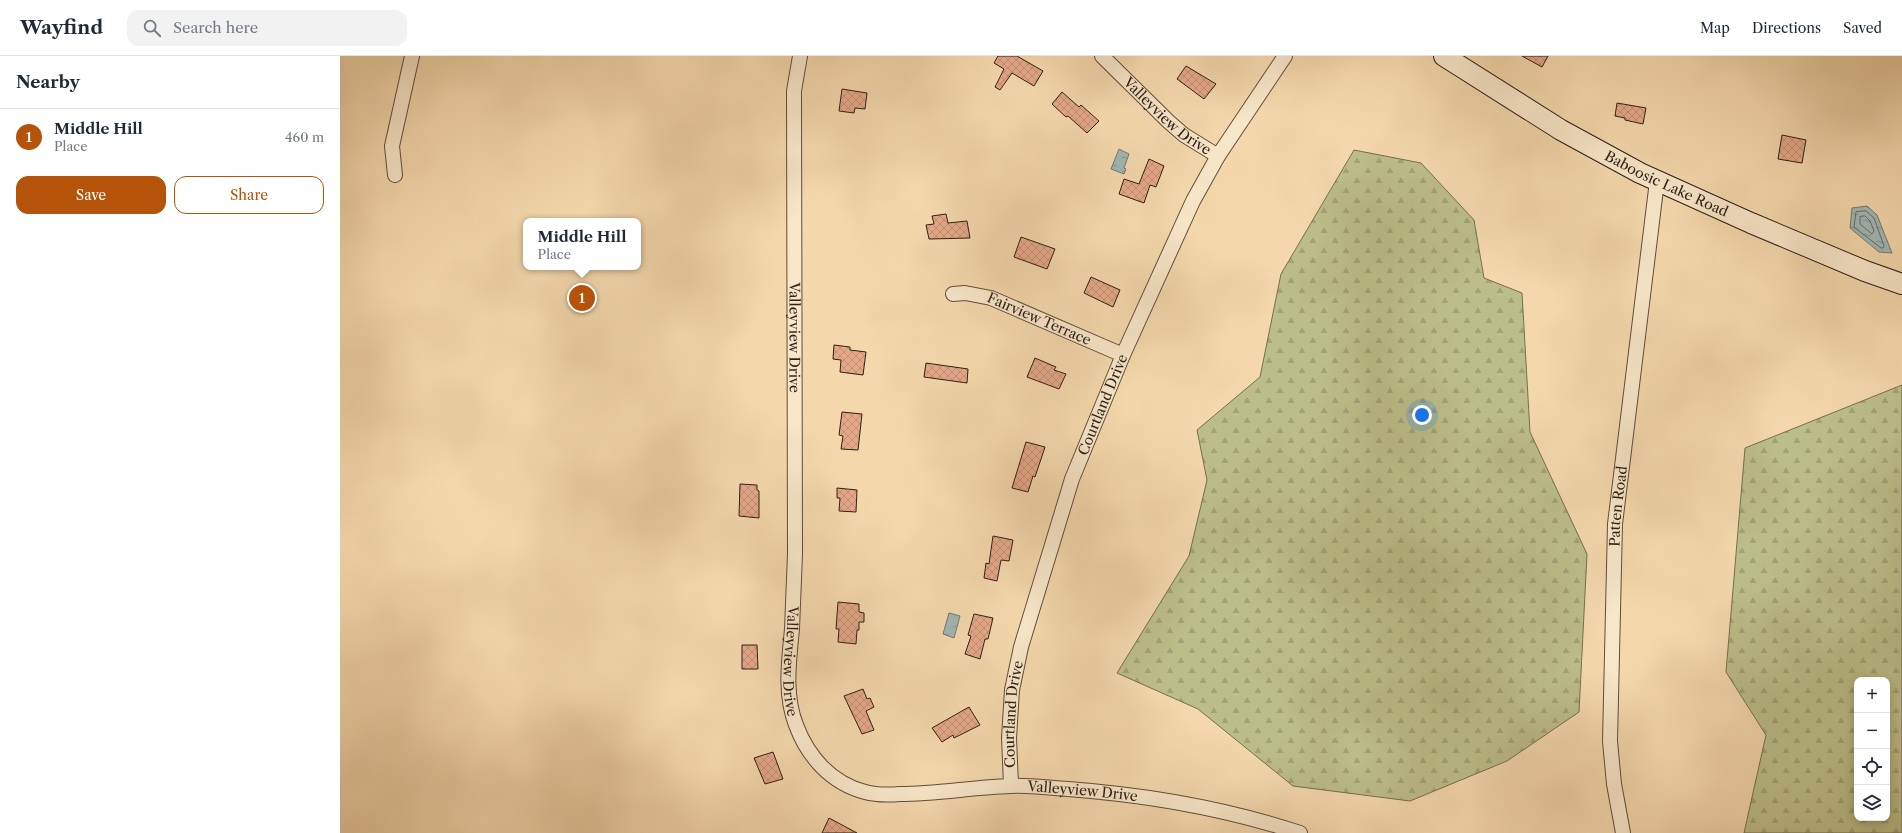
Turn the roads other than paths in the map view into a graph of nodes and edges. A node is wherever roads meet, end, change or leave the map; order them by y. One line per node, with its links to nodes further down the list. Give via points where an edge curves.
1 (412, 56): 7 (street, via 392,146)
2 (800, 56): 12 (street, Valleyview Drive, via 794,91 795,554 788,679 791,710 802,738 817,763 852,788 880,795 924,794)
3 (1102, 56): 6 (street, Valleyview Drive, via 1184,135)
4 (1285, 56): 6 (street, Courtland Drive)
5 (1444, 56): 8 (street, Baboosic Lake Road, via 1561,130)
6 (1218, 156): 11 (street, Courtland Drive, via 1193,201)
7 (395, 175)
8 (1657, 181): 9 (street, Baboosic Lake Road); 14 (street, Patten Road, via 1615,524 1610,741 1614,784)
9 (1902, 284)
10 (953, 294): 11 (street, Fairview Terrace, via 965,293 991,298)
11 (1123, 355): 12 (street, Courtland Drive, via 1072,479 1021,647 1012,690 1009,738)
12 (1011, 786): 13 (street, Valleyview Drive, via 1149,797 1234,813)
13 (1300, 833)
14 (1623, 833)

